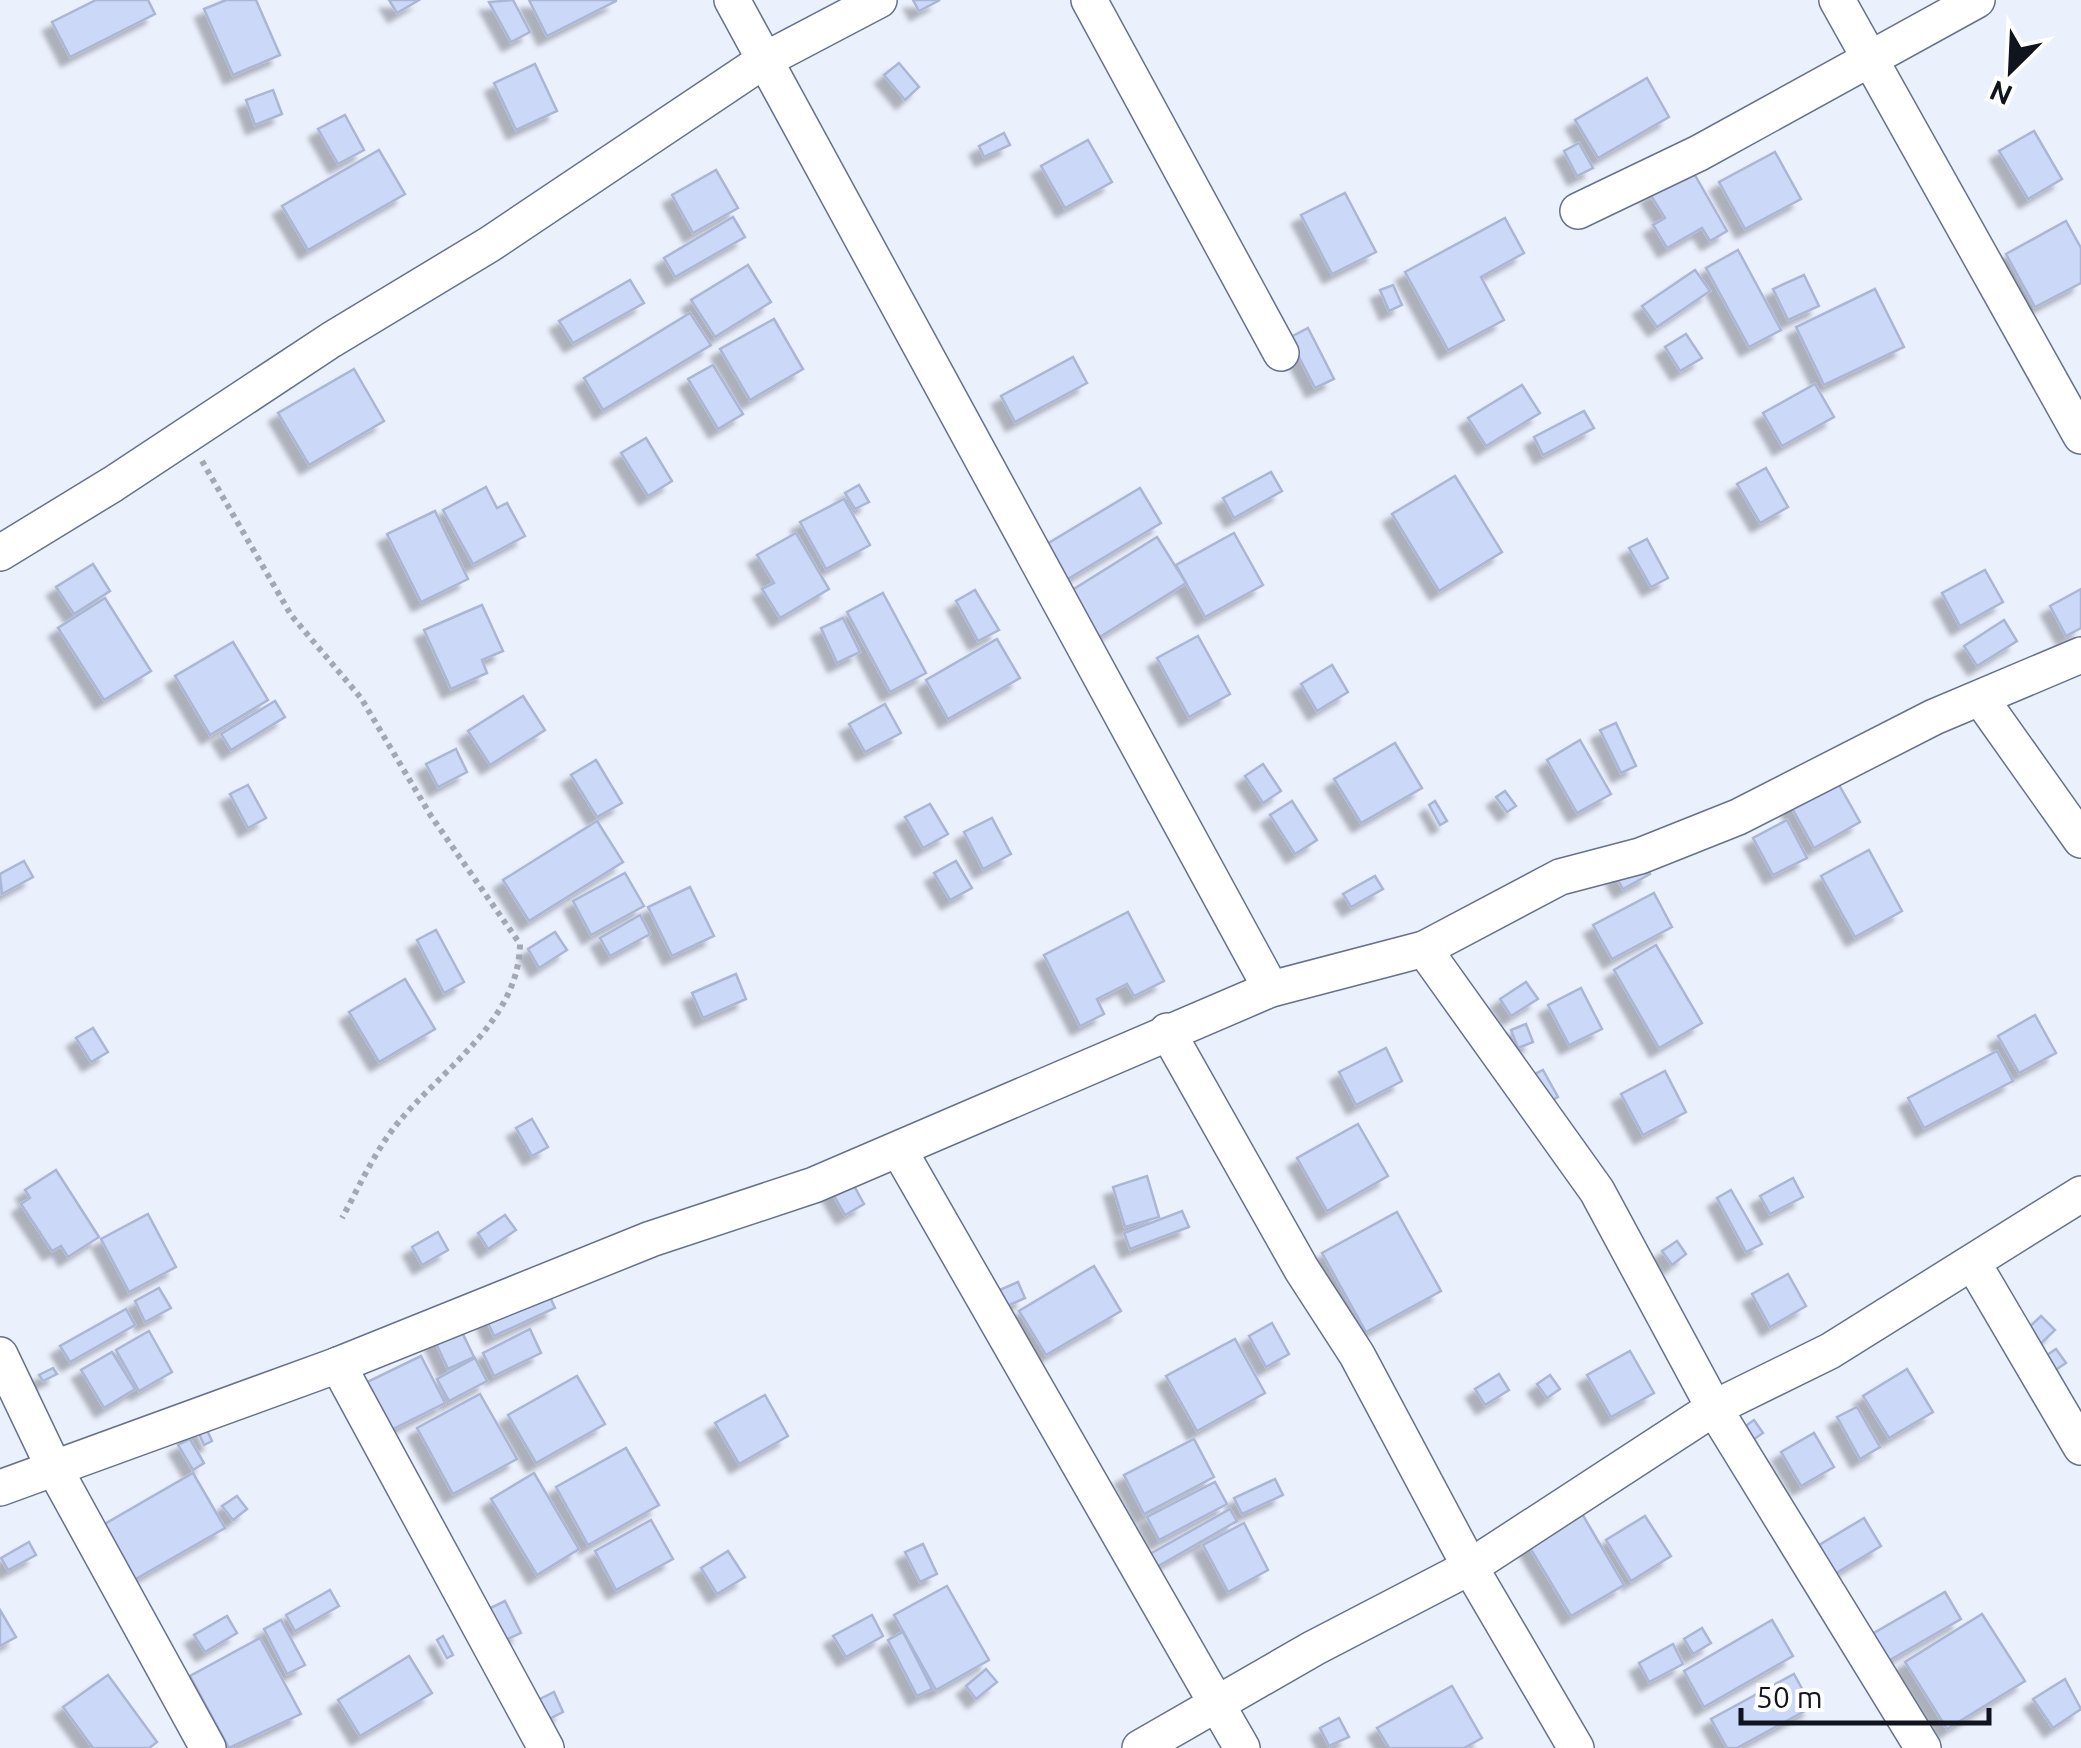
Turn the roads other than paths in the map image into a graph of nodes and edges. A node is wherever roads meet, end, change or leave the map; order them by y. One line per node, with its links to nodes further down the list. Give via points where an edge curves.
1 (732, 0): 6 (street)
2 (879, 0): 6 (street)
3 (1089, 0): 9 (street)
4 (1837, 0): 7 (street)
5 (1977, 0): 7 (street)
6 (764, 60): 11 (street, via 520,224); 16 (street)
7 (1870, 60): 8 (street); 10 (street)
8 (1578, 212)
9 (1281, 353)
10 (2081, 436)
11 (0, 553)
12 (2081, 655): 13 (street)
13 (1981, 699): 14 (street); 15 (street, via 1738,817 1640,856 1560,876)
14 (2081, 840)
15 (1424, 950): 16 (street); 23 (street, via 1597,1191)
16 (1271, 989): 17 (street)
17 (1166, 1031): 18 (street); 27 (street, via 1357,1354)
18 (898, 1150): 22 (street, via 651,1239); 28 (street)
19 (2081, 1194): 20 (street)
20 (1974, 1263): 23 (street, via 1830,1351); 24 (street)
21 (0, 1354): 25 (street)
22 (338, 1365): 25 (street); 30 (street)
23 (1714, 1408): 27 (street); 34 (street)
24 (2081, 1447)
25 (53, 1466): 26 (street); 29 (street)
26 (0, 1488)
27 (1470, 1566): 28 (street); 33 (street)
28 (1218, 1701): 31 (street); 32 (street)
29 (208, 1748)
30 (546, 1748)
31 (1140, 1748)
32 (1242, 1748)
33 (1576, 1748)
34 (1923, 1748)

